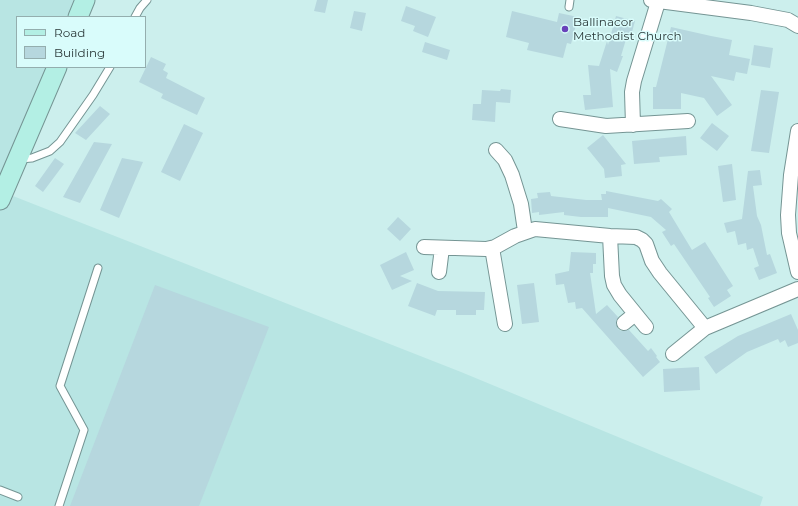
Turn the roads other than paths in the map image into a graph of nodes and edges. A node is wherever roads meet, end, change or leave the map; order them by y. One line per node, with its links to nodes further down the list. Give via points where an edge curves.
1 (85, 0): 4 (main road)
2 (147, 0): 5 (lane)
3 (654, 1): 6 (street, via 751,13 788,20); 11 (street, via 632,92)
4 (78, 16)
5 (136, 16)
6 (798, 26)
7 (57, 68): 14 (main road)
8 (109, 68): 14 (lane, via 60,142 50,151 32,158)
9 (560, 119): 11 (street, via 606,126)
10 (688, 121): 11 (street)
11 (633, 125)
12 (798, 131): 23 (street, via 788,215 789,233)
13 (496, 150): 16 (street, via 505,160 516,188)
14 (18, 159): 15 (main road)
15 (0, 200)
16 (525, 231): 17 (street, via 535,229); 20 (street)
17 (610, 236): 25 (street, via 614,285); 29 (street, via 636,237 642,240 660,273)
18 (424, 247): 19 (street)
19 (442, 248): 20 (street); 22 (street)
20 (492, 248): 27 (street)
21 (98, 268): 33 (lane, via 60,386 84,430)
22 (439, 272)
23 (798, 272)
24 (798, 289): 29 (street)
25 (635, 314): 26 (street); 28 (street)
26 (624, 323)
27 (505, 324)
28 (646, 327)
29 (705, 328): 30 (street)
30 (673, 354)
31 (0, 490): 32 (lane)
32 (18, 497)
33 (59, 506)

